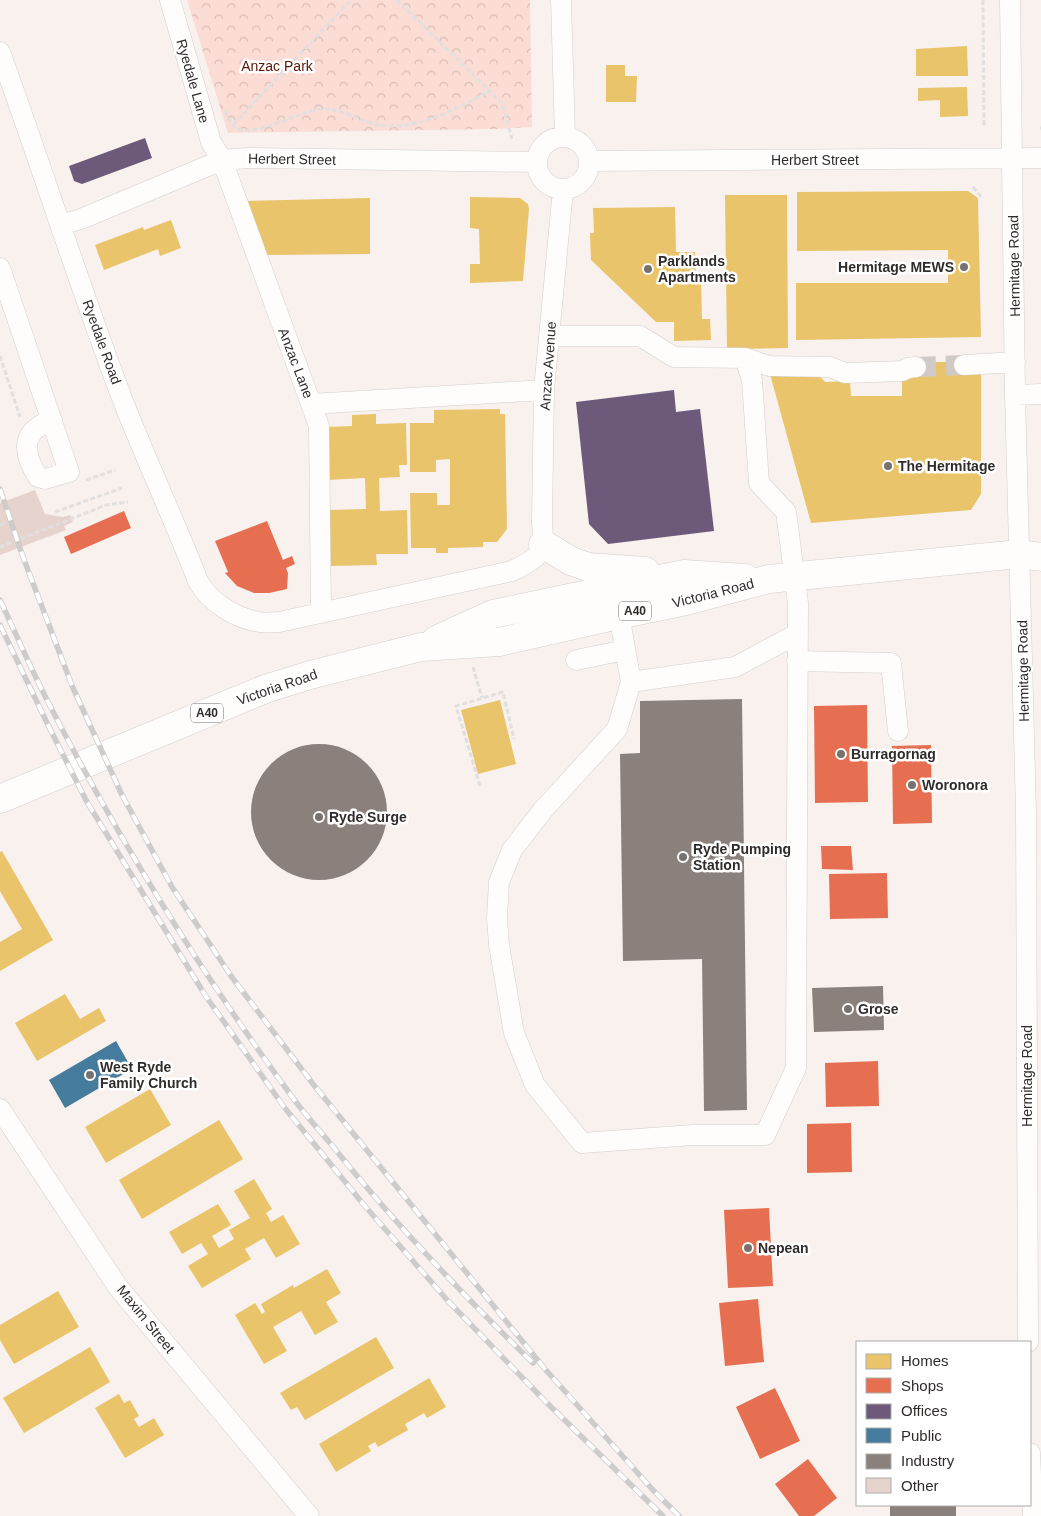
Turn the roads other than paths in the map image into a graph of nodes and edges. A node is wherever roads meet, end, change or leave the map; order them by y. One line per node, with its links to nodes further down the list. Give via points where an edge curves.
1 (170, 0): 8 (street, Ryedale Lane, via 211,142)
2 (561, 0): 5 (street)
3 (1010, 0): 6 (street, Hermitage Road)
4 (0, 52): 12 (street, Ryedale Road)
5 (564, 137): 9 (street, via 583,145); 10 (street, via 550,140)
6 (1012, 158): 7 (street, Herbert Street); 9 (street, Herbert Street); 16 (street, Hermitage Road)
7 (1041, 158)
8 (222, 160): 10 (street, Herbert Street); 12 (street, Herbert Street); 22 (street, Anzac Lane)
9 (589, 161): 11 (street, via 585,177)
10 (537, 162): 11 (street, via 548,183)
11 (563, 189): 14 (street, Anzac Avenue)
12 (60, 225): 29 (street, Ryedale Road, via 126,406 203,590 247,620 279,622)
13 (0, 268): 23 (street)
14 (549, 336): 15 (street, via 640,336 674,357); 19 (street, Anzac Avenue)
15 (745, 358): 18 (street, via 769,366 830,367 845,373 902,371); 27 (street, via 752,380 759,483 786,512)
16 (1015, 362): 17 (street); 21 (street, Hermitage Road)
17 (964, 365)
18 (916, 367)
19 (544, 390): 22 (street, Anzac Lane); 24 (street, Anzac Avenue)
20 (1041, 394): 21 (street)
21 (1015, 395): 25 (street, Hermitage Road)
22 (311, 404): 29 (street, via 319,426)
23 (52, 420)
24 (543, 544): 26 (highway, via 588,568); 29 (street, via 541,552 530,562 512,571)
25 (1034, 550): 27 (highway, Victoria Road / A40); 37 (street, Hermitage Road, via 1021,591)
26 (684, 574): 27 (highway, Victoria Road / A40); 28 (highway, Victoria Road / A40)
27 (782, 578): 28 (highway, Victoria Road / A40, via 686,602); 30 (street, via 798,603)
28 (617, 601): 31 (street); 36 (highway, Victoria Road / A40, via 493,614 421,647 265,689)
29 (321, 612)
30 (797, 634): 33 (street); 34 (street, via 735,667)
31 (625, 650): 32 (street); 34 (street)
32 (576, 660)
33 (797, 661): 34 (street, via 796,1068 765,1135 693,1134 582,1144 535,1085 514,1033 499,946 499,882 512,850 543,810 617,728); 35 (street, via 891,663)
34 (631, 682)
35 (898, 732)
36 (0, 799)
37 (1033, 811): 39 (street, Hermitage Road)
38 (0, 1109): 41 (street, Maxim Street, via 118,1287)
39 (1028, 1341)
40 (1031, 1474): 42 (street)
41 (309, 1516)
42 (1033, 1516)

